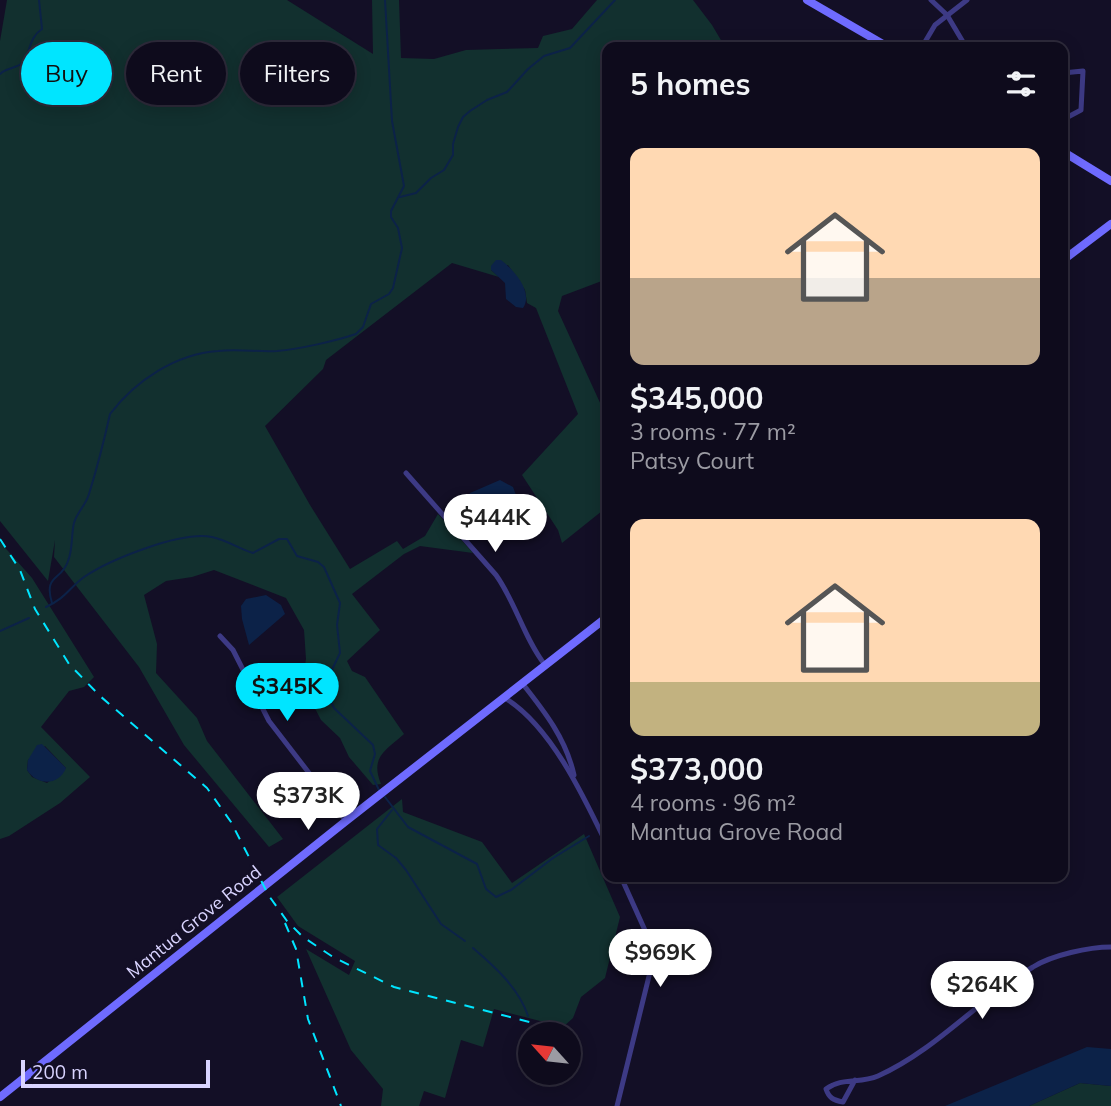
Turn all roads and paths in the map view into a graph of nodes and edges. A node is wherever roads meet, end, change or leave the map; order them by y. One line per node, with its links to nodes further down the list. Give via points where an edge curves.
1 (807, 0): 5 (main road)
2 (931, 0): 4 (street)
3 (967, 0): 4 (street)
4 (947, 15): 6 (street); 7 (street)
5 (879, 42)
6 (925, 42)
7 (964, 42)
8 (1068, 72): 9 (street, via 1083,71 1081,110)
9 (1068, 115)
10 (1068, 155): 11 (main road)
11 (1111, 181)
12 (1111, 224): 13 (main road)
13 (1068, 256)
14 (406, 473): 17 (street, via 496,575)
15 (602, 621): 17 (main road, Mantua Grove Road)
16 (220, 636): 21 (street, via 233,650 269,721)
17 (545, 666): 18 (main road, Mantua Grove Road)
18 (522, 683): 19 (main road, Mantua Grove Road); 20 (street, via 557,730)
19 (505, 698): 20 (street, via 521,707); 21 (main road, Mantua Grove Road)
20 (575, 778): 22 (street)
21 (346, 821): 26 (main road, Mantua Grove Road)
22 (602, 835)
23 (623, 882): 27 (street, via 648,937 651,968)
24 (1111, 947): 25 (street, via 1079,951 1034,966 913,1056 878,1076)
25 (855, 1080): 25 (street, via 843,1102 828,1095 826,1088 833,1084)
26 (0, 1097)
27 (617, 1106)

